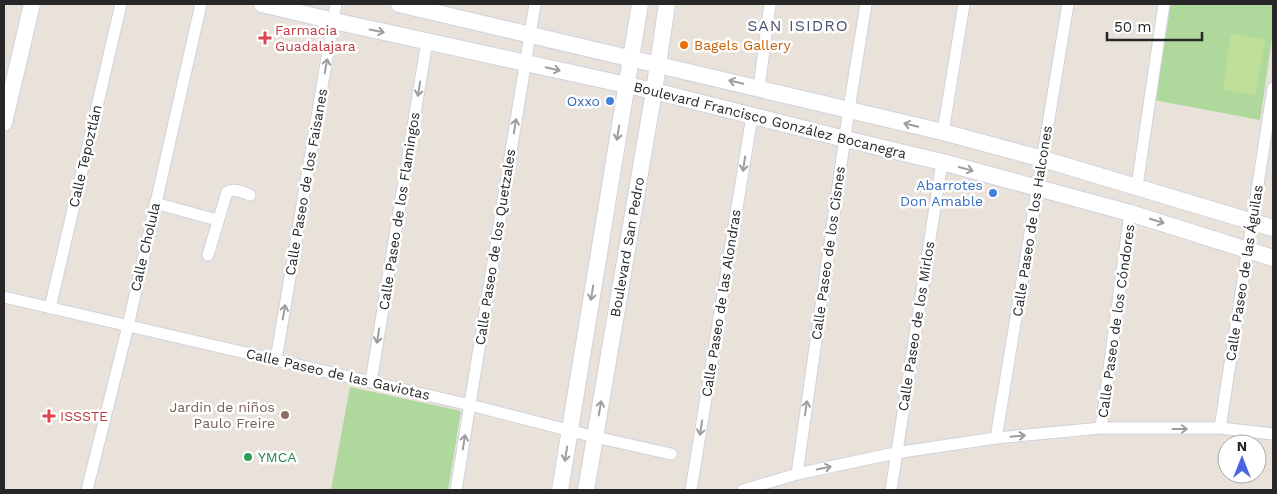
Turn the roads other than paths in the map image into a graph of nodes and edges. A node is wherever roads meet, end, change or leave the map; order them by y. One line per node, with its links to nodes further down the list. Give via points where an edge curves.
1 (32, 4): 28 (main road)
2 (121, 4): 45 (street, Calle Tepoztlán)
3 (201, 4): 36 (street, Calle Cholula)
4 (262, 4): 16 (main road, Boulevard Francisco González Bocanegra)
5 (336, 4): 16 (street, Calle Paseo de los Faisanes)
6 (399, 4): 15 (main road, Boulevard Francisco González Bocanegra)
7 (535, 4): 17 (street, Calle Paseo de los Quetzales)
8 (640, 4): 19 (main road, Boulevard San Pedro)
9 (667, 4): 21 (main road, Boulevard San Pedro)
10 (770, 4): 23 (street)
11 (866, 4): 26 (street, Calle Paseo de los Cisnes)
12 (964, 4): 29 (street)
13 (1068, 4): 31 (street, Calle Paseo de los Halcones)
14 (1164, 4): 33 (street)
15 (436, 8): 17 (main road, Boulevard Francisco González Bocanegra)
16 (334, 21): 18 (main road, Boulevard Francisco González Bocanegra, one-way to 18); 47 (street, Calle Paseo de los Faisanes, one-way to 16)
17 (530, 34): 19 (main road, Boulevard Francisco González Bocanegra); 20 (street, Calle Paseo de los Quetzales)
18 (427, 41): 20 (main road, Boulevard Francisco González Bocanegra); 48 (street, Calle Paseo de los Flamingos, one-way to 48)
19 (632, 58): 21 (main road, Boulevard Francisco González Bocanegra); 22 (main road, Boulevard San Pedro)
20 (525, 62): 22 (main road, Boulevard Francisco González Bocanegra, one-way to 22); 49 (street, Calle Paseo de los Quetzales, one-way to 20)
21 (658, 64): 23 (main road, Boulevard Francisco González Bocanegra, one-way to 21); 25 (main road, Boulevard San Pedro)
22 (626, 85): 25 (main road, Boulevard Francisco González Bocanegra); 52 (main road, Boulevard San Pedro, one-way to 52)
23 (759, 88): 26 (main road, Boulevard Francisco González Bocanegra)
24 (1273, 88): 39 (street, Calle Paseo de las Águilas)
25 (654, 91): 27 (main road, Boulevard Francisco González Bocanegra); 54 (main road, Boulevard San Pedro, one-way to 25)
26 (849, 109): 29 (main road, Boulevard Francisco González Bocanegra, one-way to 26); 30 (street, Calle Paseo de los Cisnes)
27 (752, 116): 30 (main road, Boulevard Francisco González Bocanegra); 63 (street, Calle Paseo de las Alondras, one-way to 63)
28 (4, 123)
29 (943, 132): 31 (main road, Boulevard Francisco González Bocanegra)
30 (845, 139): 32 (main road, Boulevard Francisco González Bocanegra); 58 (street, Calle Paseo de los Cisnes, one-way to 30)
31 (1043, 159): 33 (main road, Boulevard Francisco González Bocanegra); 34 (street, Calle Paseo de los Halcones)
32 (942, 162): 34 (main road, Boulevard Francisco González Bocanegra, one-way to 34); 56 (street, Calle Paseo de los Mirlos)
33 (1137, 186): 39 (main road, Boulevard Francisco González Bocanegra)
34 (1038, 188): 37 (main road, Boulevard Francisco González Bocanegra); 55 (street, Calle Paseo de los Halcones)
35 (250, 195): 38 (street, via 236,190 226,192)
36 (155, 203): 38 (street); 46 (street, Calle Cholula)
37 (1130, 213): 41 (main road, Boulevard Francisco González Bocanegra, one-way to 41); 50 (street, Calle Paseo de los Cóndores)
38 (217, 220): 42 (street)
39 (1252, 220): 40 (main road, Boulevard Francisco González Bocanegra); 41 (street, Calle Paseo de las Águilas)
40 (1273, 228)
41 (1247, 249): 43 (main road, Boulevard Francisco González Bocanegra); 51 (street, Calle Paseo de las Águilas)
42 (208, 255)
43 (1273, 258)
44 (4, 297): 45 (street, Calle Paseo de las Gaviotas)
45 (50, 308): 46 (street, Calle Paseo de las Gaviotas)
46 (128, 326): 47 (street, Calle Paseo de las Gaviotas); 59 (street, Calle Cholula)
47 (276, 360): 48 (street, Calle Paseo de las Gaviotas)
48 (371, 382): 49 (street, Calle Paseo de las Gaviotas)
49 (470, 405): 52 (street, Calle Paseo de las Gaviotas); 60 (street, Calle Paseo de los Quetzales, one-way to 49)
50 (1101, 428): 51 (street, one-way to 51); 55 (street, one-way to 50)
51 (1220, 428): 53 (street)
52 (570, 430): 54 (street, Calle Paseo de las Gaviotas); 61 (main road, Boulevard San Pedro, one-way to 61)
53 (1273, 434)
54 (595, 437): 57 (street, Calle Paseo de las Gaviotas); 62 (main road, Boulevard San Pedro)
55 (996, 438): 56 (street)
56 (895, 453): 58 (street, one-way to 56); 65 (street, Calle Paseo de los Mirlos)
57 (671, 454)
58 (797, 474): 64 (street)
59 (87, 490)
60 (456, 490)
61 (560, 490)
62 (586, 490)
63 (691, 490)
64 (743, 490)
65 (890, 490)

